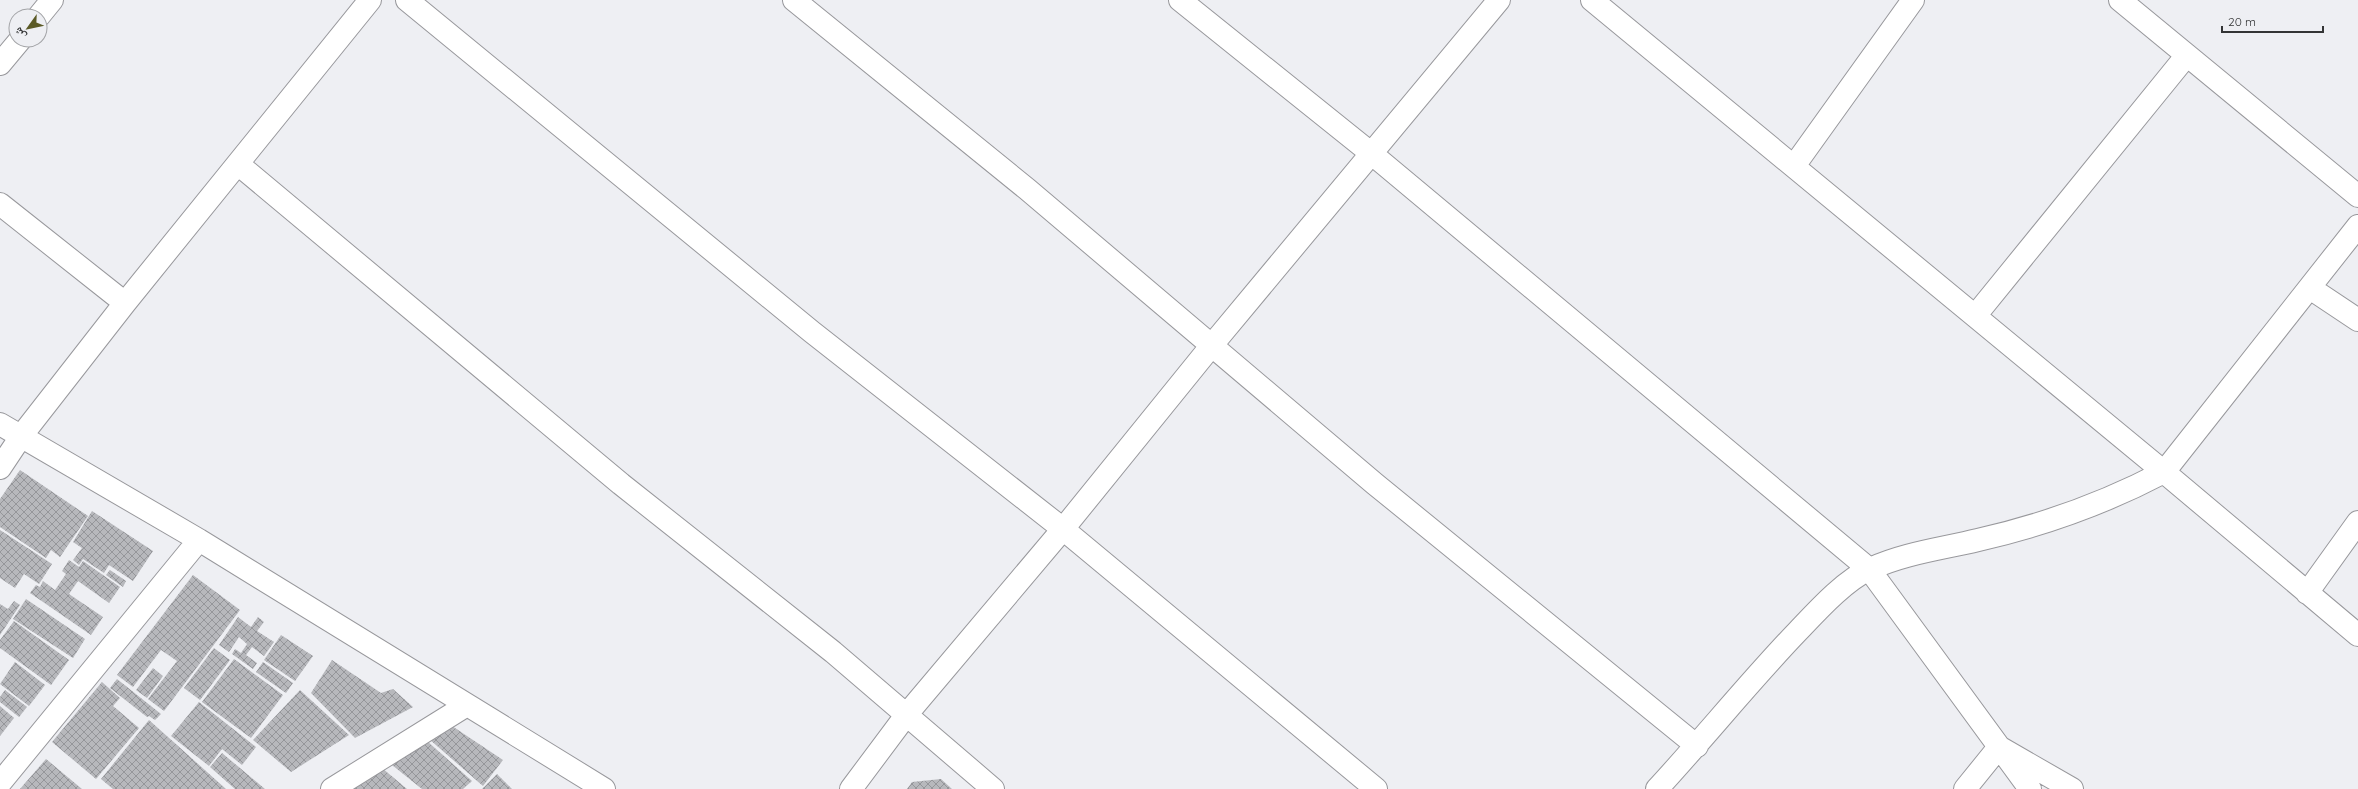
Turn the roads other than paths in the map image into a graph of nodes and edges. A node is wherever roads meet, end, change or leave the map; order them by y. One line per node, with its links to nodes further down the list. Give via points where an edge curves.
1 (52, 0): 10 (street)
2 (370, 0): 15 (street)
3 (408, 0): 30 (street, via 812,332)
4 (794, 0): 24 (street, via 1027,189)
5 (1180, 0): 14 (street)
6 (1499, 0): 14 (street)
7 (1913, 0): 16 (street)
8 (2120, 0): 12 (street)
9 (1602, 3): 16 (street)
10 (46, 8)
11 (13, 48): 13 (street)
12 (2188, 55): 17 (street); 22 (street)
13 (0, 64)
14 (1372, 154): 24 (street); 32 (street)
15 (238, 164): 21 (street); 36 (street, via 621,484)
16 (1794, 166): 22 (street)
17 (2358, 196)
18 (0, 204): 21 (street)
19 (2358, 226): 20 (street)
20 (2310, 288): 23 (street); 28 (street)
21 (125, 303): 26 (street)
22 (1975, 316): 28 (street)
23 (2358, 320)
24 (1212, 345): 30 (street); 37 (street, via 1375,484)
25 (0, 424): 26 (street)
26 (22, 436): 27 (street); 31 (street)
27 (0, 468)
28 (2164, 472): 32 (street, via 2122,494 2046,523 1977,541 1908,554); 33 (street)
29 (2358, 522): 33 (street)
30 (1063, 529): 36 (street); 44 (street)
31 (199, 540): 35 (street); 39 (street)
32 (1869, 569): 37 (street, via 1829,599 1766,665); 38 (street)
33 (2307, 593): 34 (street)
34 (2358, 635)
35 (467, 705): 40 (street); 41 (street)
36 (907, 714): 42 (street); 43 (street)
37 (1697, 746): 45 (street)
38 (1999, 747): 46 (street); 47 (street); 48 (street)
39 (0, 782)
40 (332, 789)
41 (604, 789)
42 (851, 789)
43 (993, 789)
44 (1376, 789)
45 (1657, 789)
46 (1965, 789)
47 (2030, 789)
48 (2072, 789)

